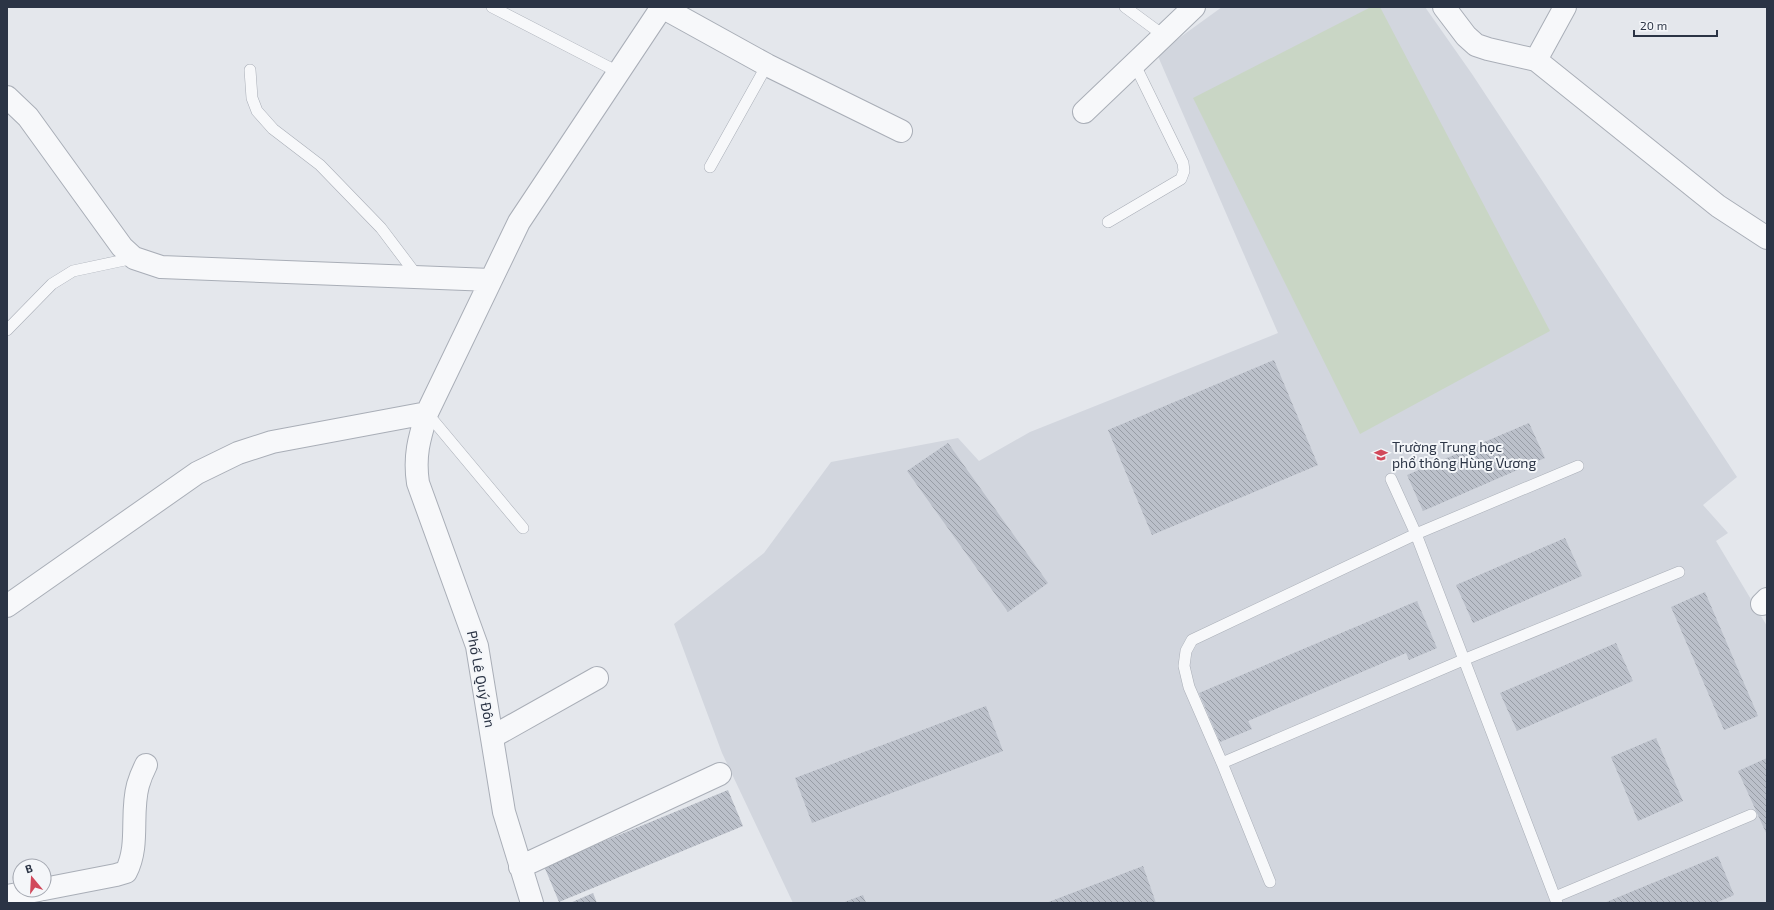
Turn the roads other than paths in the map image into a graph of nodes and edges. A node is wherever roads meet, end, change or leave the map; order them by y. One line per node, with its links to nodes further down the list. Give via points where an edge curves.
1 (492, 7): 12 (lane)
2 (662, 7): 10 (street); 12 (street, Phố Lê Quý Đôn)
3 (1125, 7): 7 (lane)
4 (1194, 7): 7 (street)
5 (1444, 7): 8 (street, via 1476,45)
6 (1565, 7): 8 (street)
7 (1163, 35): 9 (street)
8 (1536, 60): 18 (street, via 1718,206)
9 (1134, 62): 14 (street); 17 (lane, via 1183,163 1184,171 1181,179)
10 (767, 65): 15 (street); 16 (lane)
11 (250, 70): 20 (lane, via 252,98 257,111 273,129 320,165 381,228)
12 (618, 72): 21 (street, Phố Lê Quý Đôn, via 526,210)
13 (7, 97): 19 (street, via 28,117 122,247)
14 (1084, 112)
15 (901, 131)
16 (710, 167)
17 (1108, 222)
18 (1767, 238)
19 (134, 258): 20 (street, via 161,267); 22 (lane, via 73,271 52,284)
20 (418, 277): 21 (street)
21 (491, 280): 23 (street, Phố Lê Quý Đôn)
22 (7, 330)
23 (427, 413): 26 (lane); 29 (street, via 272,442 238,453 197,473); 32 (street, Phố Lê Quý Đôn, via 417,444 415,465 418,483 473,634)
24 (1578, 466): 27 (lane)
25 (1391, 479): 27 (lane)
26 (523, 528)
27 (1416, 534): 30 (lane); 33 (lane, via 1192,640 1186,650 1184,666 1189,687)
28 (1679, 572): 30 (lane)
29 (7, 606)
30 (1463, 660): 33 (lane); 40 (lane)
31 (597, 678): 32 (street)
32 (492, 737): 37 (street, Phố Lê Quý Đôn, via 504,812)
33 (1222, 763): 38 (lane)
34 (146, 765): 39 (street, via 137,786 134,846 126,872)
35 (720, 774): 37 (street)
36 (1751, 815): 40 (lane)
37 (520, 867): 41 (street, Phố Lê Quý Đôn)
38 (1270, 882)
39 (52, 888)
40 (1556, 900)
41 (532, 903)

